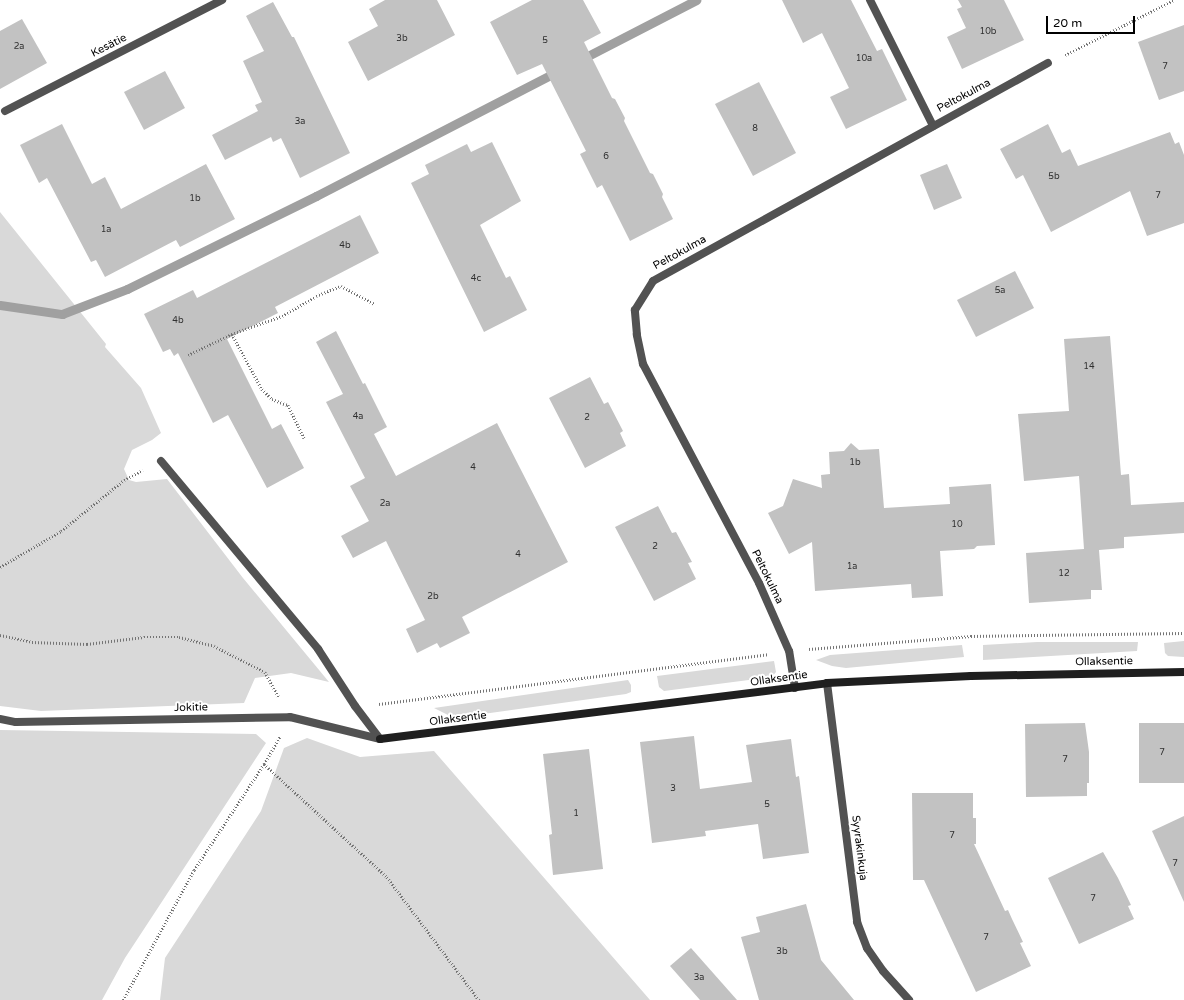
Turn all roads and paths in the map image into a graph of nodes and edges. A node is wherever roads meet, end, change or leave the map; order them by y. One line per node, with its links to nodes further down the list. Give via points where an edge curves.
1 (222, 0): 5 (street, Kesätie)
2 (870, 0): 6 (street)
3 (1174, 0): 4 (path)
4 (1048, 63): 6 (street, Peltokulma)
5 (5, 111)
6 (933, 126): 15 (street, Peltokulma, via 653,281 635,310 643,364 759,583)
7 (375, 304): 8 (path, via 341,286 316,296 282,316)
8 (232, 334): 9 (path); 10 (path, via 262,389 272,399 288,405)
9 (188, 355)
10 (304, 438)
11 (161, 461): 12 (path, via 124,480 61,531); 19 (street, via 318,648)
12 (0, 567)
13 (1184, 633): 15 (path, via 971,636)
14 (0, 635): 20 (path, via 32,642 88,644 179,637 214,646 265,672)
15 (789, 651): 18 (street, Peltokulma); 19 (path)
16 (1184, 672): 17 (street, Ollaksentie, via 971,676)
17 (827, 683): 18 (street, Ollaksentie); 26 (street, Syyrakinkuja, via 857,922 867,948 883,971)
18 (795, 688): 22 (street, Ollaksentie)
19 (355, 706): 22 (street)
20 (290, 716): 21 (street, Jokitie, via 16,722); 22 (street, Jokitie); 23 (path)
21 (0, 719)
22 (380, 739)
23 (264, 764): 24 (path, via 194,870); 25 (path, via 387,877)
24 (123, 1000)
25 (480, 1000)
26 (909, 1000)

